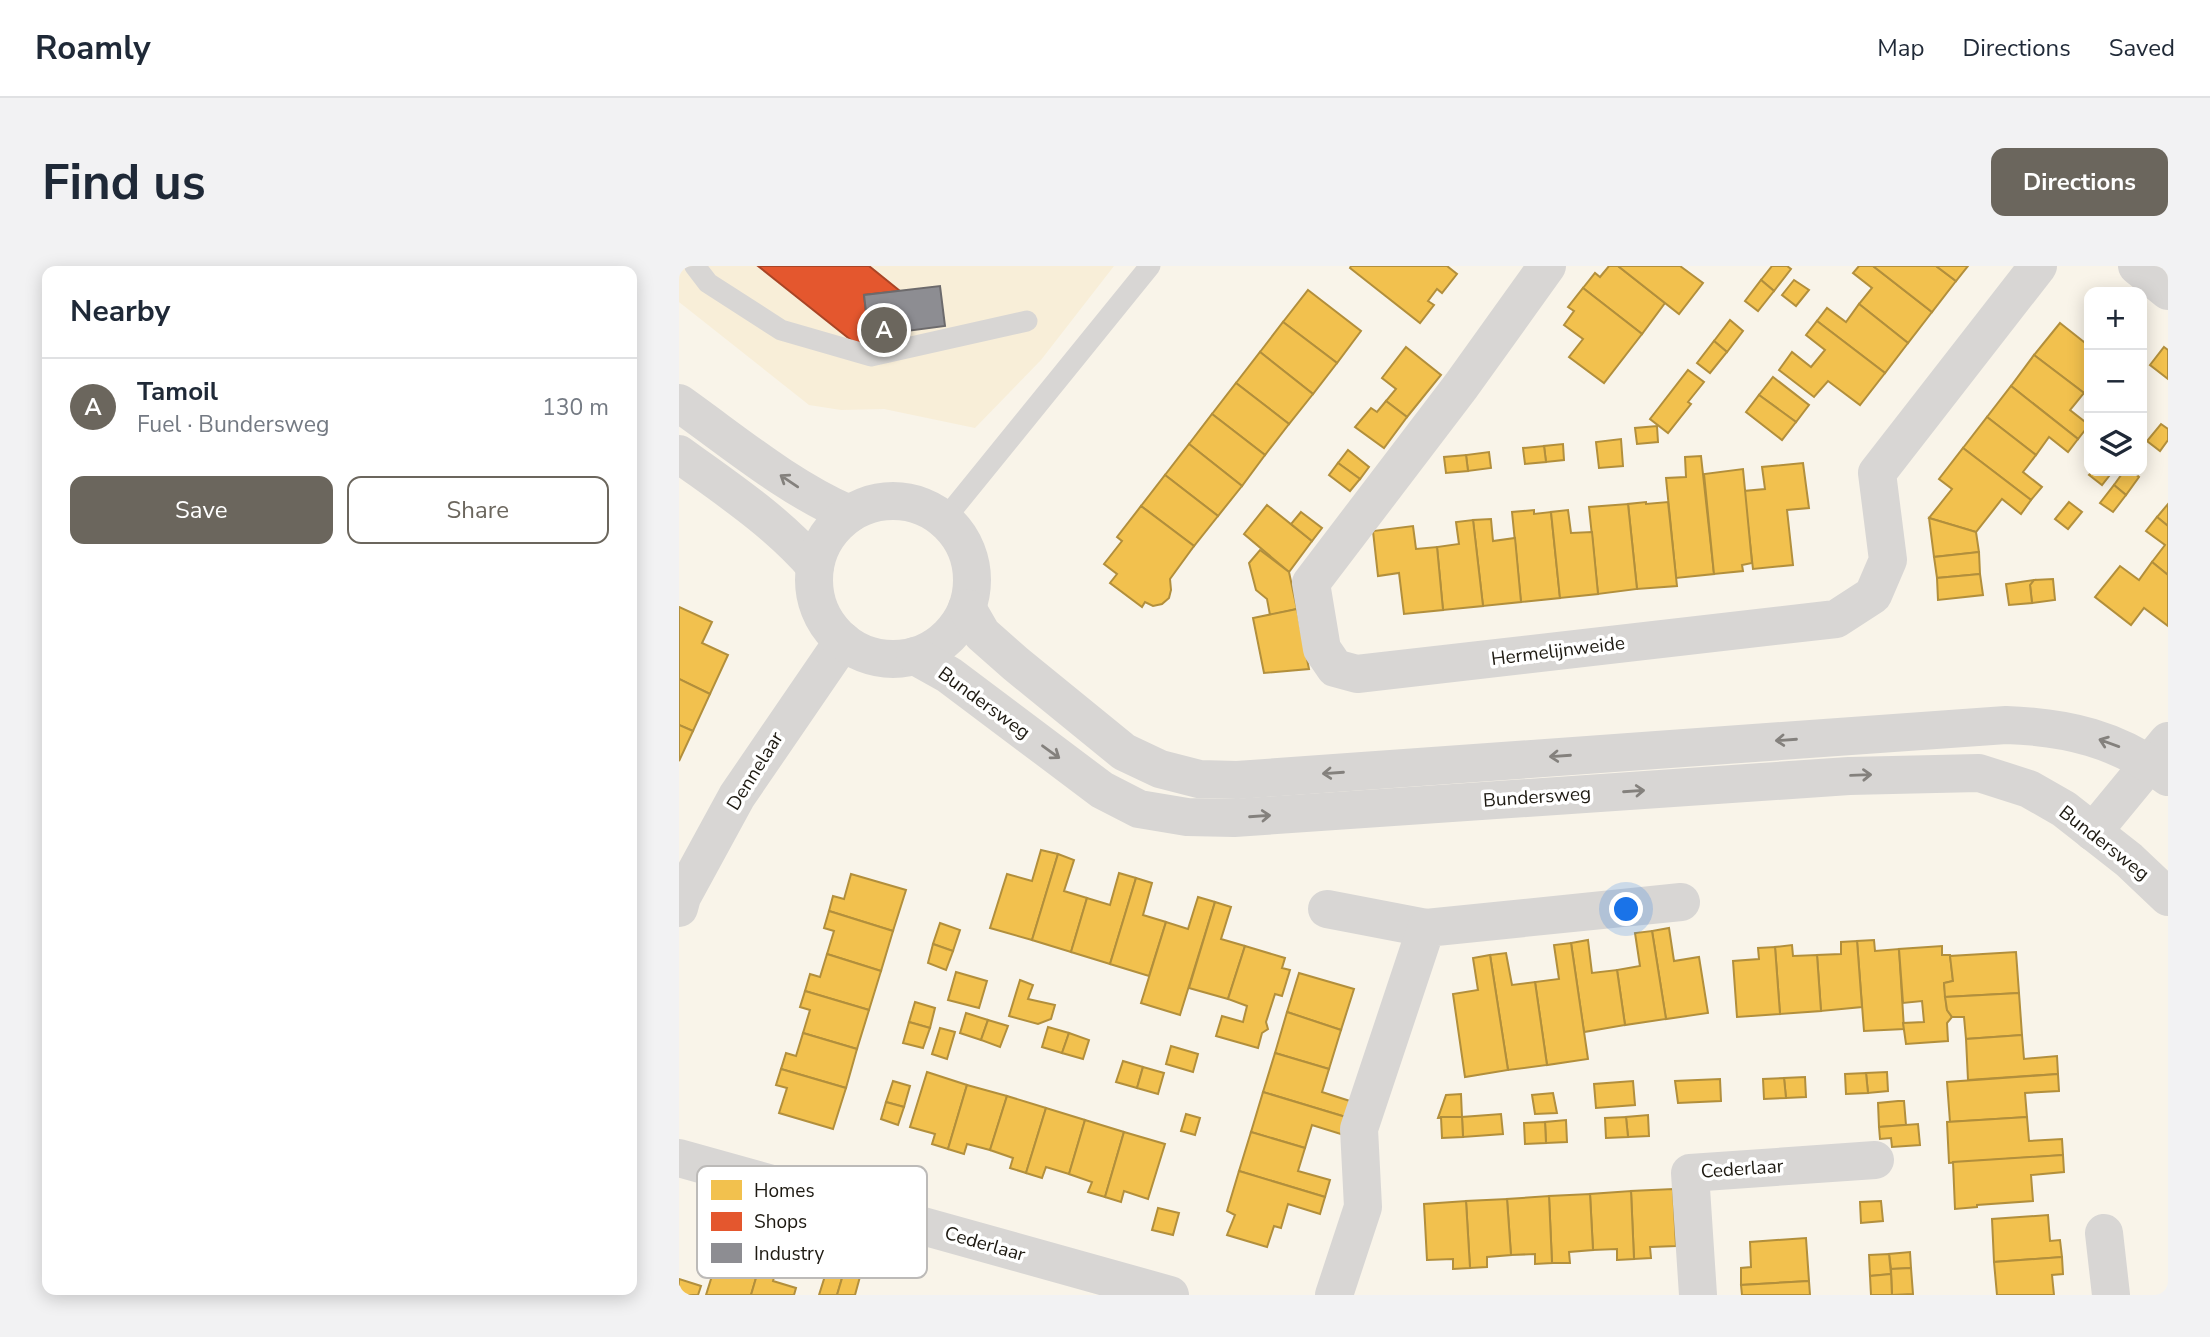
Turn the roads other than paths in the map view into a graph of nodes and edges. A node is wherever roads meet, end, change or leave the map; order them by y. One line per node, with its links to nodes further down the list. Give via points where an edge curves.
1 (695, 266): 7 (lane, via 708,283 781,330 871,356)
2 (1150, 266): 11 (lane)
3 (1547, 266): 4 (street, Hermelijnweide, via 1311,583 1322,649 1335,668 1357,674 1836,619 1873,595 1888,559 1877,473)
4 (2038, 266)
5 (2137, 266): 6 (street)
6 (2168, 290)
7 (1027, 321)
8 (679, 403): 10 (street, one-way to 8, via 785,479)
9 (679, 454): 12 (street, via 760,513)
10 (849, 514): 11 (street, via 887,500 927,508); 12 (street, via 821,546)
11 (944, 520): 13 (street, via 960,538 969,560 972,584)
12 (815, 566): 14 (street, via 818,607)
13 (967, 608): 15 (street, via 947,638); 16 (street, Bundersweg, one-way to 13, via 2074,732 2006,725 1237,780 1199,779 1160,769 1124,752 982,634)
14 (843, 641): 15 (street, via 877,657); 20 (street, Dennelaar, via 737,796)
15 (915, 656): 17 (street, Bundersweg, one-way to 17, via 949,675 1102,790 1139,809 1187,817 1234,818 1849,776 1979,773 2029,789)
16 (2162, 761): 17 (street)
17 (2093, 832): 18 (street, Bundersweg)
18 (2168, 897)
19 (1681, 902): 22 (street)
20 (679, 908)
21 (1327, 909): 22 (street)
22 (1426, 928): 29 (street, via 1359,1129 1363,1207)
23 (679, 1158): 25 (street, Cederlaar)
24 (1875, 1160): 30 (street, Cederlaar, via 1690,1172)
25 (708, 1166)
26 (927, 1227): 28 (street, Cederlaar)
27 (2104, 1233): 31 (street)
28 (1170, 1295)
29 (1334, 1295)
30 (1698, 1295)
31 (2111, 1295)

